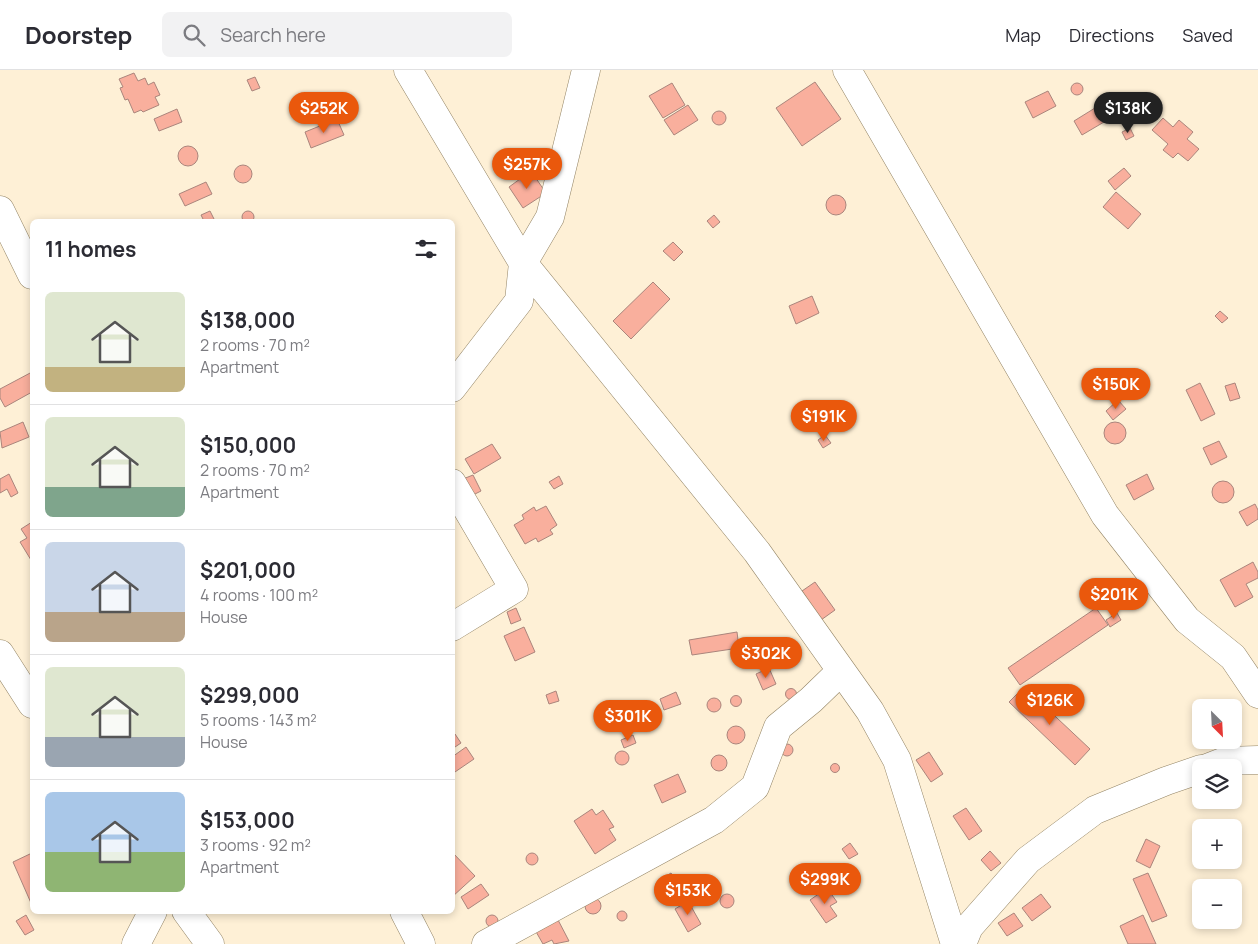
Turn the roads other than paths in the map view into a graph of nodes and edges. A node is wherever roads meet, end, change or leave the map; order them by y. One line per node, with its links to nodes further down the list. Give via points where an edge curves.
1 (408, 70): 5 (street)
2 (586, 70): 5 (street, via 550,217)
3 (847, 70): 12 (street, via 1105,515 1186,620 1233,657)
4 (0, 210): 6 (street)
5 (523, 263): 7 (street, via 519,301); 11 (street, via 757,552)
6 (30, 271)
7 (455, 384)
8 (455, 488): 9 (street, via 514,589)
9 (455, 625)
10 (0, 654): 13 (street)
11 (841, 671): 23 (street, via 812,700 778,726 755,787 714,820); 24 (street, via 870,711 897,760)
12 (1258, 694)
13 (30, 701)
14 (1242, 760): 15 (street)
15 (1258, 760)
16 (1192, 772): 25 (street, via 1095,810 1028,860 969,927)
17 (151, 914): 20 (street)
18 (188, 914): 21 (street)
19 (406, 914): 22 (street)
20 (136, 944)
21 (210, 944)
22 (421, 944)
23 (486, 944)
24 (955, 944)
25 (962, 944)

